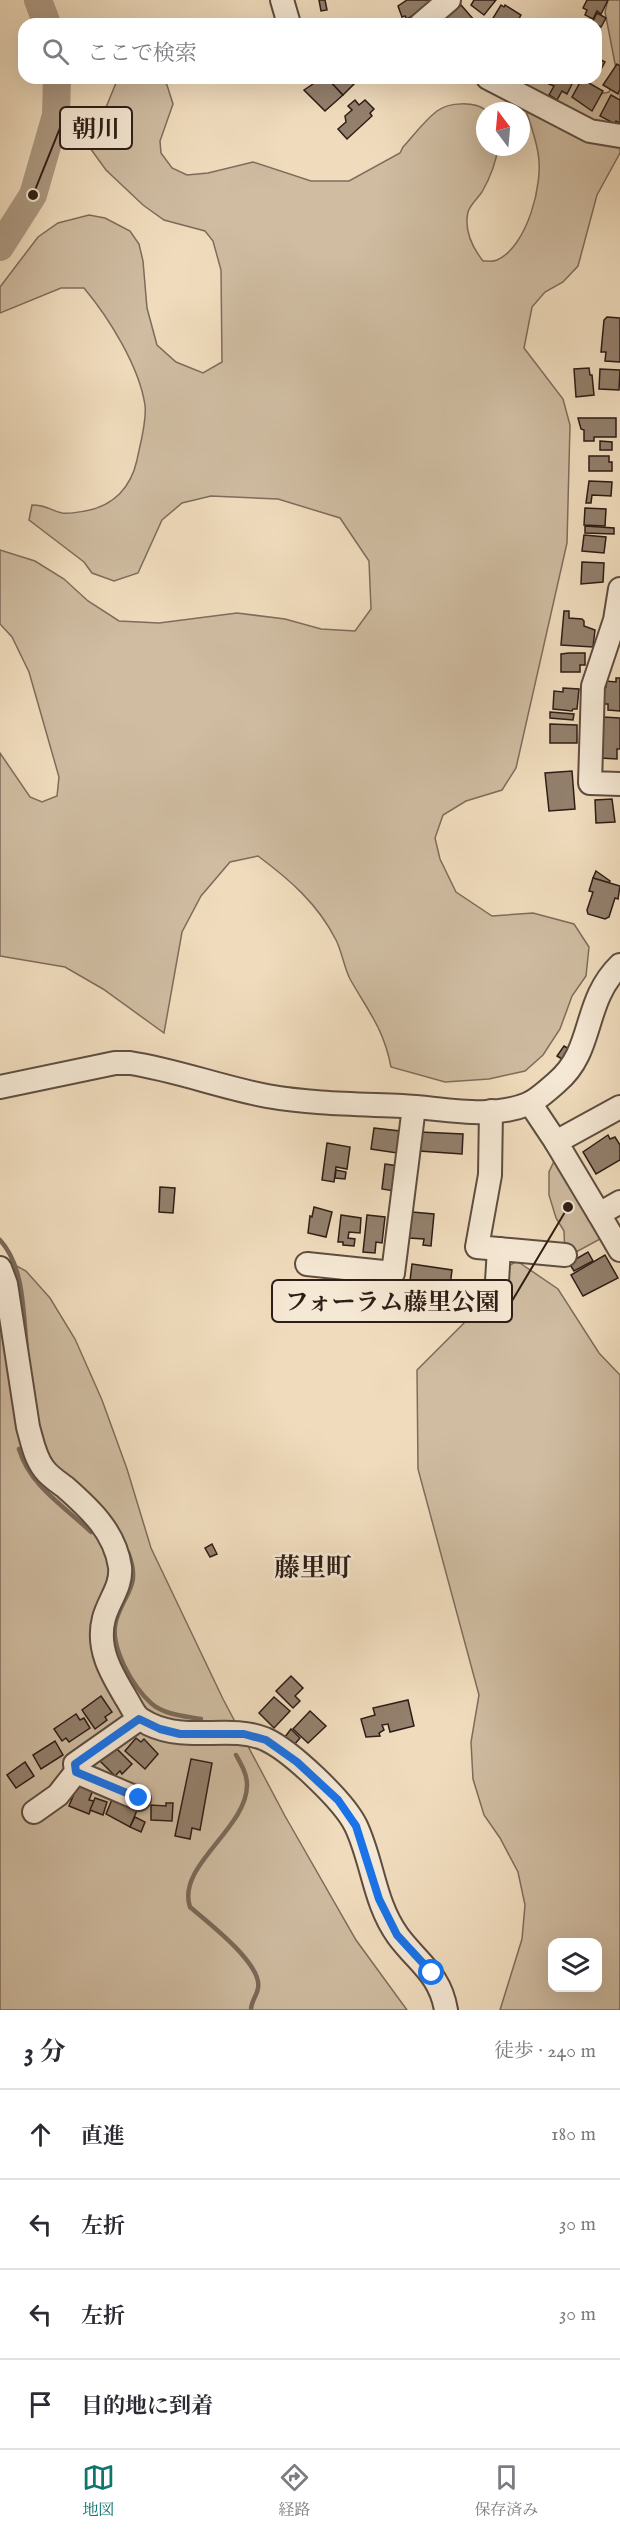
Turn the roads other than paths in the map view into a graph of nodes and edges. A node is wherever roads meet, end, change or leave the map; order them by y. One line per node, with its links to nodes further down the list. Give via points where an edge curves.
1 (282, 0): 3 (street)
2 (449, 0): 4 (street)
3 (287, 18)
4 (428, 18)
5 (500, 84): 6 (street, via 590,131)
6 (620, 136)
7 (620, 589): 8 (street)
8 (610, 666): 9 (street, via 593,686 590,783)
9 (620, 784)
10 (620, 965): 12 (street, via 603,984 595,1001 577,1061)
11 (0, 1087): 13 (street, via 130,1063 294,1100)
12 (530, 1103): 15 (street); 16 (street)
13 (414, 1107): 15 (street); 22 (street, via 393,1273)
14 (620, 1107): 16 (street)
15 (491, 1111): 19 (street, via 490,1175 477,1247)
16 (556, 1142): 18 (street)
17 (620, 1202): 18 (street)
18 (599, 1214): 20 (street)
19 (499, 1249): 21 (street); 24 (street)
20 (620, 1250)
21 (565, 1256)
22 (307, 1264)
23 (0, 1268): 25 (street, via 34,1447 44,1469 93,1512 107,1531 120,1566 120,1582 104,1617 100,1640 108,1669)
24 (496, 1297)
25 (139, 1719): 26 (street, via 75,1764); 29 (street, via 180,1734 244,1734 266,1740 338,1800 356,1826 379,1899 397,1935 432,1973 444,1994)
26 (76, 1772): 27 (street); 28 (street, via 58,1795)
27 (139, 1798)
28 (34, 1812)
29 (446, 2010)

